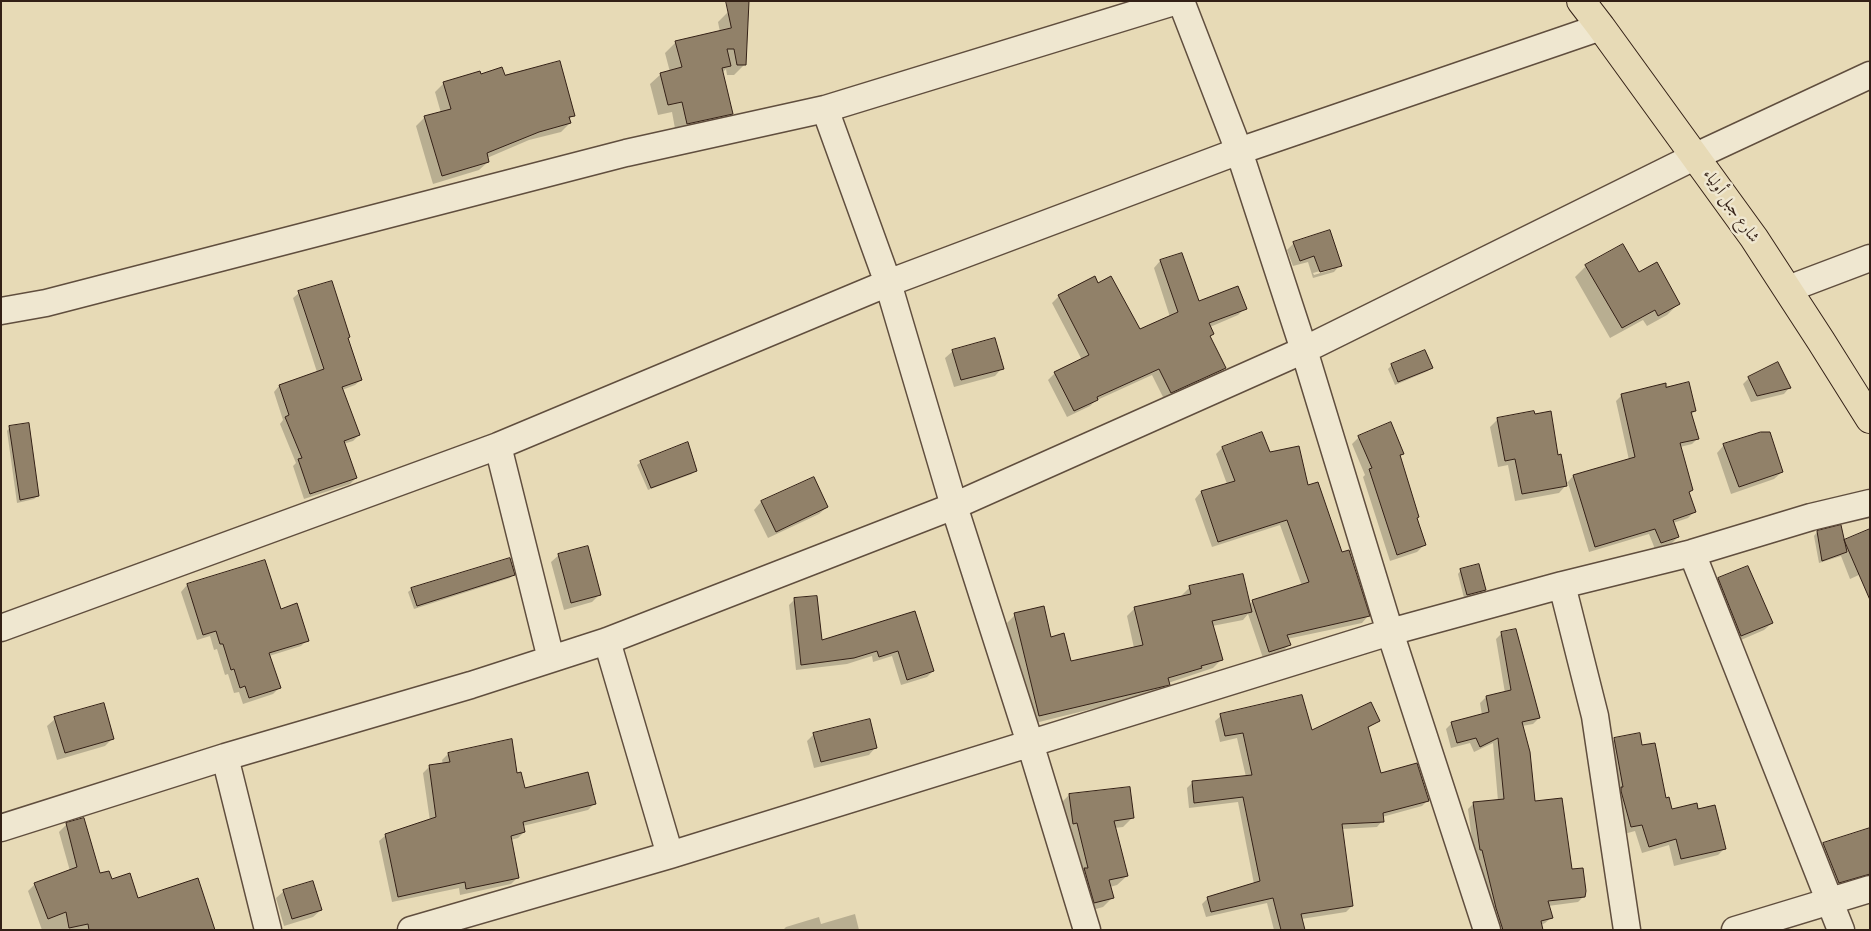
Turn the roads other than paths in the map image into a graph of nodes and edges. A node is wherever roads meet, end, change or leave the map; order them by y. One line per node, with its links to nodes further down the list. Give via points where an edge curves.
1 (1177, 1): 6 (street)
2 (1181, 1): 7 (street)
3 (1580, 1): 4 (highway, شارع جبل أولياء)
4 (1601, 27): 7 (street); 8 (highway, شارع جبل أولياء)
5 (1870, 75): 8 (street)
6 (825, 109): 10 (street); 12 (street, via 626,153 46,303)
7 (1239, 151): 10 (street); 13 (street)
8 (1696, 156): 11 (highway, شارع جبل أولياء); 13 (street)
9 (1870, 258): 11 (street)
10 (888, 283): 15 (street); 17 (street)
11 (1788, 289): 14 (highway, شارع جبل أولياء)
12 (1, 311)
13 (1304, 350): 17 (street); 21 (street)
14 (1870, 419)
15 (498, 446): 20 (street); 23 (street)
16 (1870, 503): 18 (street)
17 (954, 506): 22 (street); 24 (street)
18 (1692, 552): 19 (street); 29 (street)
19 (1562, 585): 21 (street); 34 (street, via 1595,716)
20 (1, 628)
21 (1390, 632): 24 (street); 33 (street)
22 (607, 642): 23 (street); 27 (street)
23 (551, 659): 25 (street)
24 (1030, 743): 27 (street); 32 (street)
25 (225, 757): 26 (street); 30 (street)
26 (1, 828)
27 (670, 855): 31 (street)
28 (1870, 889): 29 (street)
29 (1830, 901): 35 (street); 36 (street)
30 (268, 930)
31 (411, 930)
32 (1087, 930)
33 (1487, 930)
34 (1627, 930)
35 (1735, 930)
36 (1841, 930)

